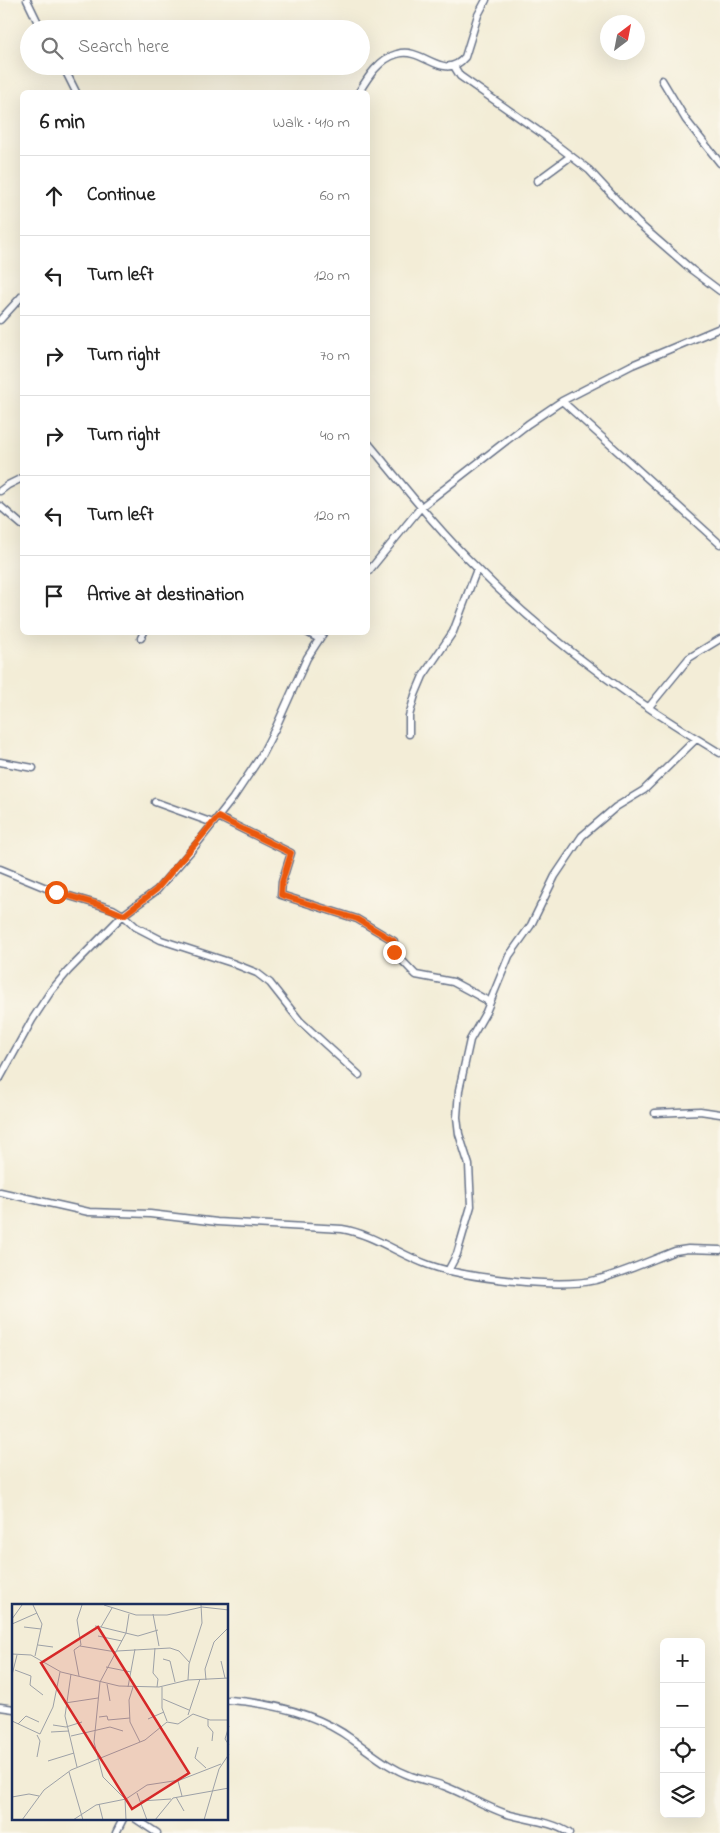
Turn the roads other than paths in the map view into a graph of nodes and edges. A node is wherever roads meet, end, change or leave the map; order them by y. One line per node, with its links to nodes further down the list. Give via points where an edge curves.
1 (27, 0): 3 (street)
2 (486, 0): 4 (street, via 478,14 465,57)
3 (37, 20)
4 (454, 66): 7 (street, via 442,66 406,52 382,62); 11 (street, via 460,76)
5 (68, 75): 9 (street)
6 (370, 75): 10 (street)
7 (370, 75)
8 (662, 80): 12 (street, via 686,120)
9 (75, 90)
10 (360, 90)
11 (570, 156): 13 (street); 14 (street, via 590,170 638,223)
12 (720, 163)
13 (537, 181)
14 (720, 292)
15 (20, 298): 16 (street)
16 (0, 320)
17 (720, 328): 18 (street, via 632,365)
18 (562, 401): 23 (street); 25 (street)
19 (370, 445): 23 (street)
20 (20, 479): 21 (street)
21 (0, 491)
22 (0, 506): 24 (street)
23 (422, 507): 26 (street); 27 (street)
24 (20, 523)
25 (720, 544)
26 (477, 569): 32 (street, via 572,651); 33 (street, via 453,632 423,676 415,695 409,716)
27 (370, 570)
28 (312, 635): 30 (street)
29 (322, 635): 30 (street)
30 (319, 639): 39 (street, via 306,658 261,756)
31 (720, 639): 32 (street, via 689,658)
32 (649, 707): 34 (street)
33 (409, 734)
34 (696, 739): 35 (street); 43 (street, via 644,790 582,836 509,956)
35 (720, 753)
36 (0, 762): 37 (street)
37 (33, 768)
38 (155, 802): 40 (street)
39 (218, 817): 40 (street); 43 (street, via 291,853 281,895 357,919 394,941 394,952 416,975 453,982)
40 (213, 823): 42 (street, via 156,890)
41 (0, 868): 42 (street, via 56,892)
42 (124, 915): 44 (street, via 136,927 161,940 257,973 270,983 300,1021); 45 (street, via 51,991)
43 (490, 1002): 50 (street, via 470,1040 459,1090 458,1134 469,1165 471,1206 457,1254)
44 (360, 1075)
45 (0, 1078)
46 (655, 1113): 47 (street, via 700,1111)
47 (720, 1114)
48 (0, 1192): 50 (street, via 89,1212 354,1231 411,1259)
49 (720, 1250): 50 (street, via 675,1251 595,1280 574,1283)
50 (448, 1271)
51 (229, 1700): 56 (street, via 307,1714 338,1730 383,1763 412,1777 445,1786 493,1809)
52 (122, 1820): 54 (street)
53 (138, 1820): 55 (street)
54 (116, 1833)
55 (157, 1833)
56 (569, 1833)

